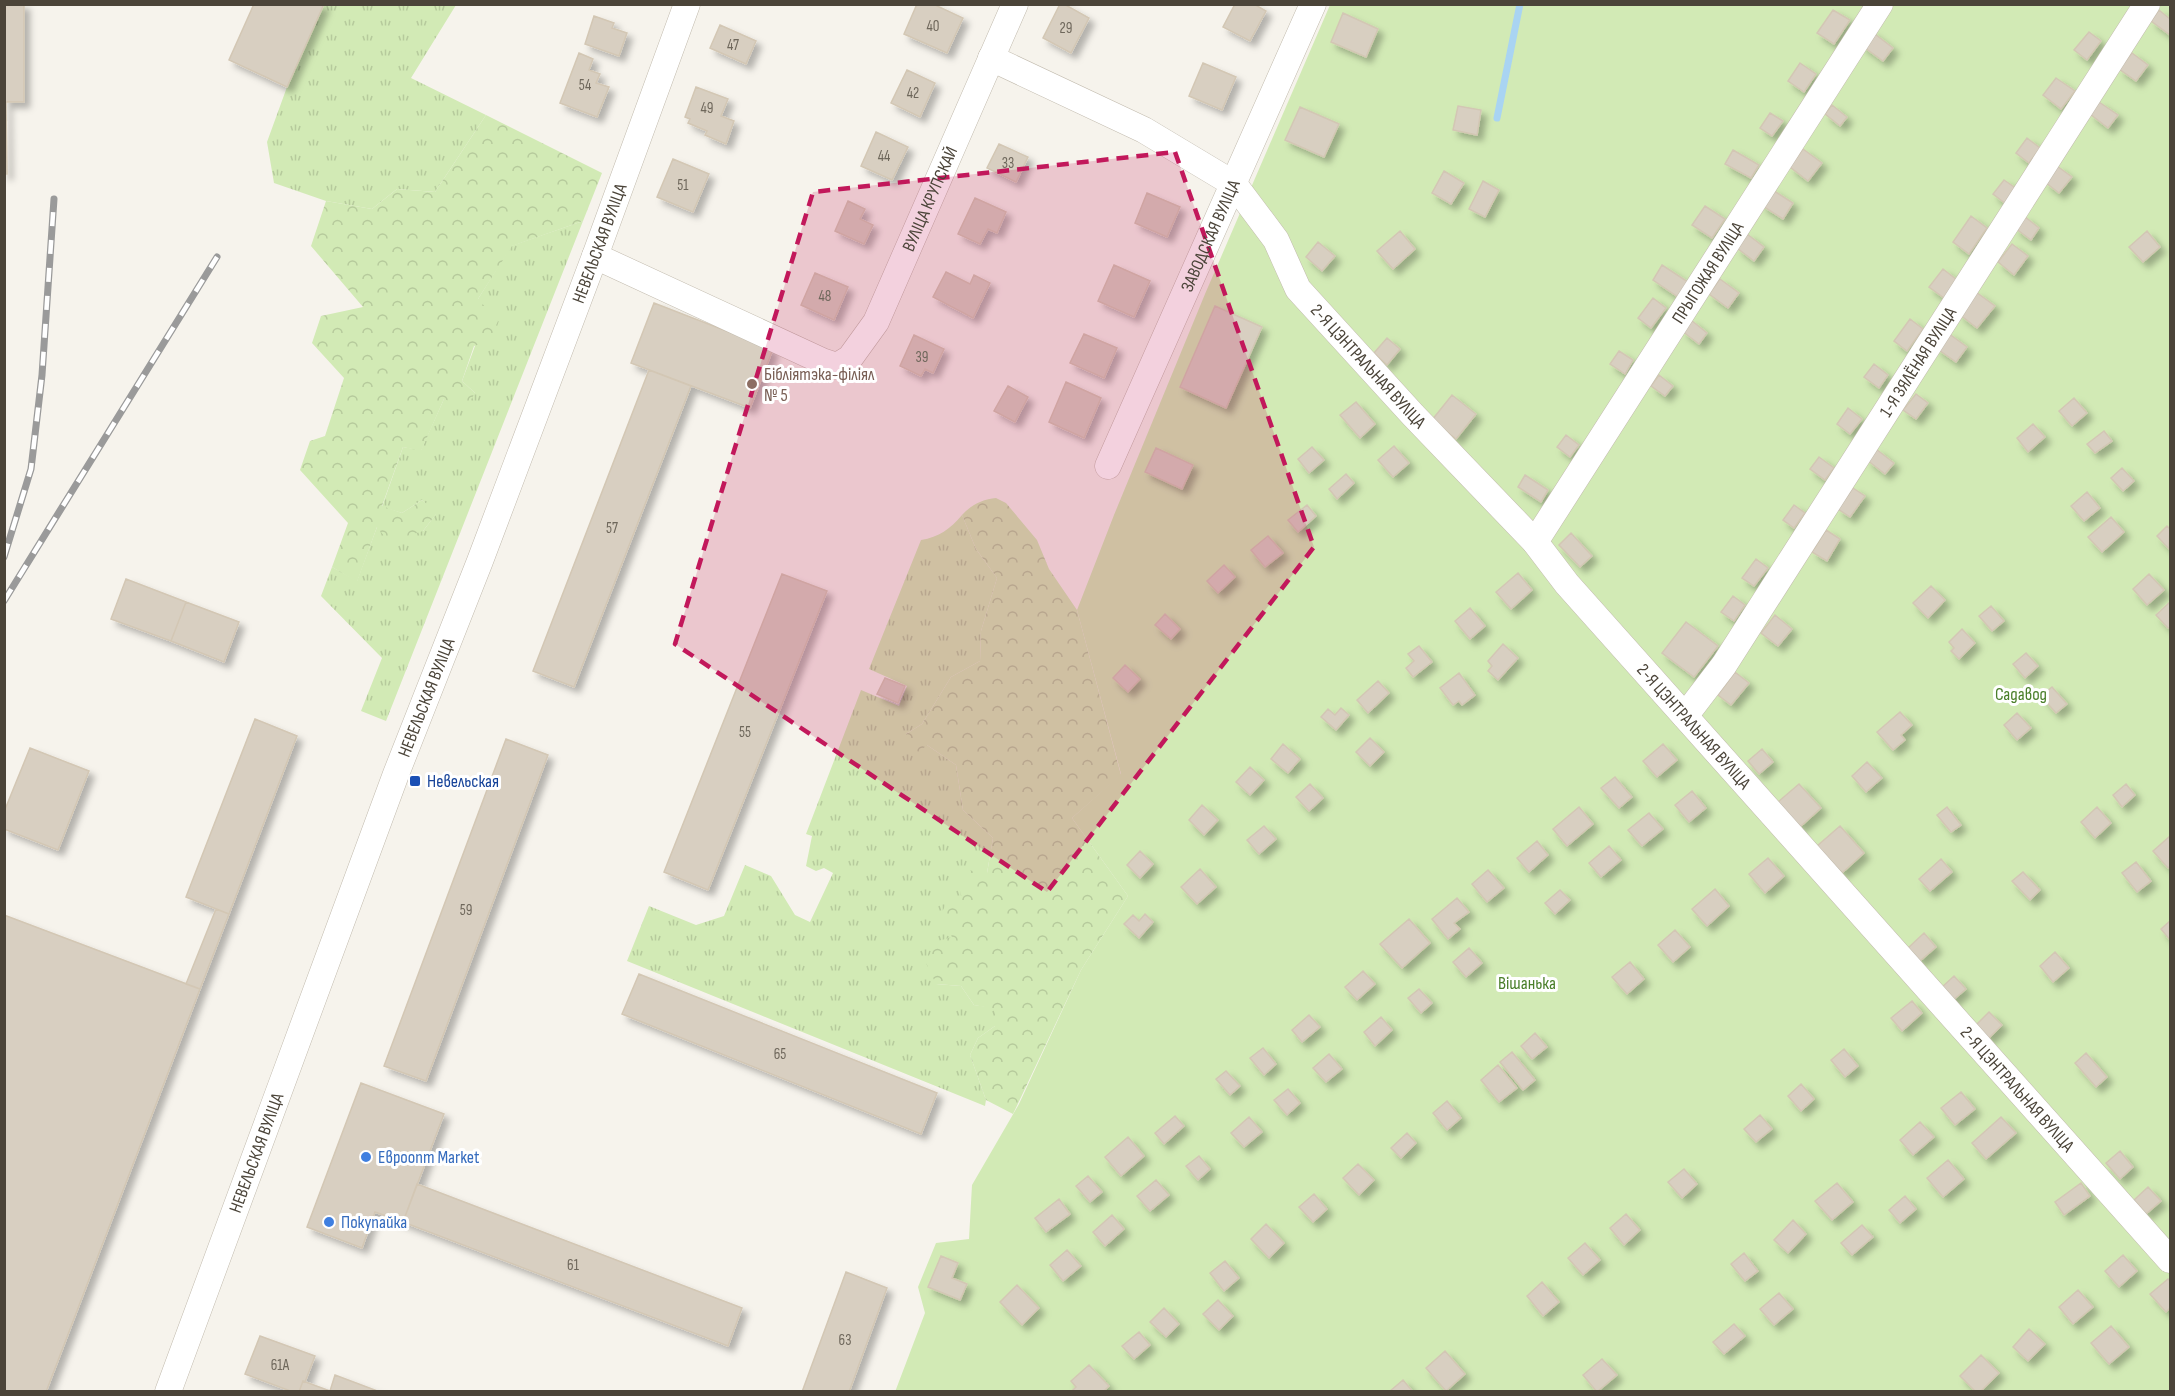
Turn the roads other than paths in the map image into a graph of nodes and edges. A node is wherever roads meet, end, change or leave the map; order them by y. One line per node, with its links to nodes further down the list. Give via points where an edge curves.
1 (687, 4): 8 (street, НЕВЕЛЬСКАЯ ВУЛІЦА)
2 (1015, 4): 6 (street, ВУЛІЦА КРУПСКАЙ)
3 (1313, 4): 7 (street, ЗАВОДСКАЯ ВУЛІЦА)
4 (1880, 4): 10 (street, ПРЫГОЖАЯ ВУЛІЦА)
5 (2147, 4): 11 (street, 1-Я ЗЯЛЁНАЯ ВУЛІЦА, via 1724,665)
6 (991, 58): 7 (street, via 1144,130); 8 (street, ВУЛІЦА КРУПСКАЙ, via 876,322 850,358 837,366)
7 (1234, 184): 9 (street, ЗАВОДСКАЯ ВУЛІЦА); 10 (street, 2-Я ЦЭНТРАЛЬНАЯ ВУЛІЦА, via 1276,240 1298,289)
8 (595, 256): 13 (street, НЕВЕЛЬСКАЯ ВУЛІЦА, via 396,774)
9 (1108, 466)
10 (1535, 542): 11 (street, 2-Я ЦЭНТРАЛЬНАЯ ВУЛІЦА, via 1567,585)
11 (1685, 716): 12 (street, 2-Я ЦЭНТРАЛЬНАЯ ВУЛІЦА)
12 (2170, 1260)
13 (168, 1392)

